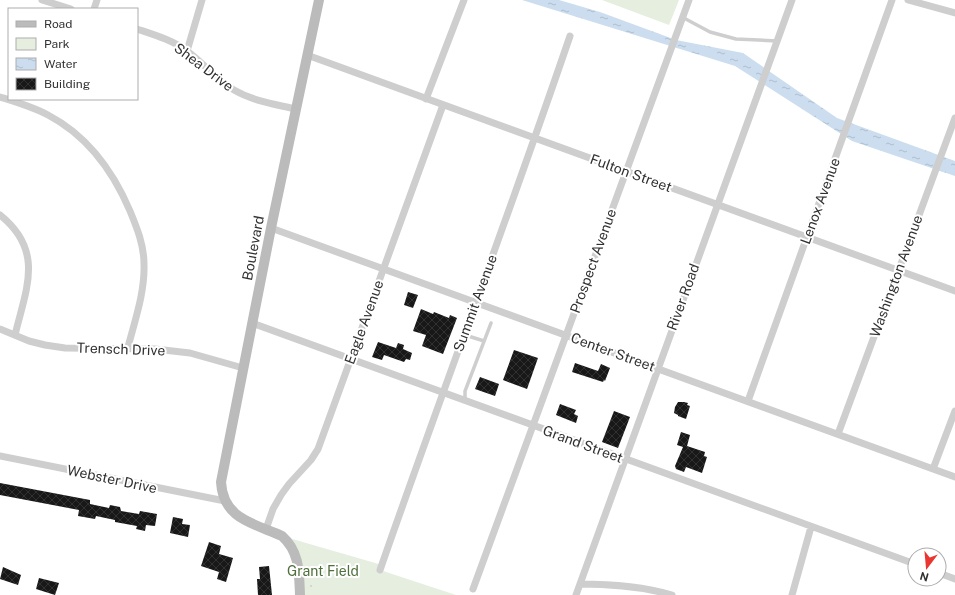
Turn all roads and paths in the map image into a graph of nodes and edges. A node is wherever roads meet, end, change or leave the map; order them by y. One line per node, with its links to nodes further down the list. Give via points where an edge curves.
1 (42, 0): 9 (street)
2 (202, 0): 15 (street)
3 (319, 0): 16 (street, Boulevard)
4 (464, 0): 17 (street)
5 (689, 0): 11 (street, Prospect Avenue)
6 (792, 0): 14 (street, River Road)
7 (892, 0): 27 (street, Lenox Avenue)
8 (908, 0): 10 (street)
9 (68, 8)
10 (955, 14)
11 (682, 17): 14 (lane, via 710,32 736,39); 23 (street, Prospect Avenue)
12 (138, 30): 15 (street, Shea Drive, via 162,37)
13 (570, 36): 22 (street, Summit Avenue)
14 (778, 40): 24 (street, River Road)
15 (187, 50): 20 (street, Shea Drive, via 233,90 261,101)
16 (307, 56): 17 (street, Fulton Street); 20 (street, Boulevard)
17 (426, 99): 19 (street, Fulton Street)
18 (9, 100): 39 (street, via 48,115 63,124 92,149 115,179 140,235 144,262 142,288)
19 (443, 105): 22 (street, Fulton Street); 28 (street, Eagle Avenue)
20 (295, 109): 26 (street, Boulevard)
21 (955, 118): 29 (street, Washington Avenue)
22 (535, 138): 23 (street, Fulton Street); 31 (street, Summit Avenue)
23 (625, 171): 24 (street, Fulton Street); 37 (street, Prospect Avenue)
24 (717, 205): 27 (street, Fulton Street); 42 (street, River Road)
25 (0, 215): 36 (street, via 22,239 29,261 29,279)
26 (271, 228): 28 (street, Center Street); 32 (street, Boulevard)
27 (807, 237): 29 (street, Fulton Street); 45 (street, Lenox Avenue)
28 (384, 269): 31 (street, Center Street); 40 (street, Eagle Avenue)
29 (898, 271): 30 (street, Fulton Street); 48 (street, Washington Avenue)
30 (955, 291)
31 (475, 302): 35 (street, Summit Avenue); 37 (street, Center Street)
32 (252, 323): 40 (street, Grand Street); 41 (street, Boulevard)
33 (491, 323): 38 (lane)
34 (0, 329): 36 (street, Trensch Drive)
35 (464, 334): 38 (lane); 43 (street, Summit Avenue)
36 (15, 335): 39 (street, Trensch Drive, via 45,345 65,348)
37 (566, 335): 42 (street, Center Street); 47 (street, Prospect Avenue)
38 (484, 341): 44 (lane, via 465,391)
39 (128, 348): 41 (street, Trensch Drive, via 190,353)
40 (351, 359): 43 (street, Grand Street); 55 (street, Eagle Avenue, via 318,449 281,495)
41 (243, 368): 53 (street, Boulevard, via 221,482)
42 (658, 368): 45 (street, Center Street); 50 (street, River Road)
43 (442, 393): 44 (street, Grand Street); 57 (street, Summit Avenue)
44 (465, 401): 47 (street, Grand Street)
45 (748, 401): 48 (street, Center Street)
46 (955, 411): 51 (street)
47 (533, 426): 50 (street, Grand Street); 59 (street, Prospect Avenue)
48 (838, 434): 51 (street, Center Street)
49 (0, 456): 53 (street, Webster Drive)
50 (625, 459): 54 (street, Grand Street); 58 (street, River Road)
51 (933, 469): 52 (street, Center Street)
52 (955, 477)
53 (225, 502): 55 (street, via 240,518)
54 (811, 527): 56 (street, Grand Street); 63 (street)
55 (266, 529): 60 (street, via 282,536 294,549 299,568)
56 (907, 561)
57 (380, 570)
58 (580, 584): 61 (street, River Road); 62 (street, via 632,586)
59 (473, 590)
60 (300, 595)
61 (576, 595)
62 (672, 595)
63 (792, 595)

